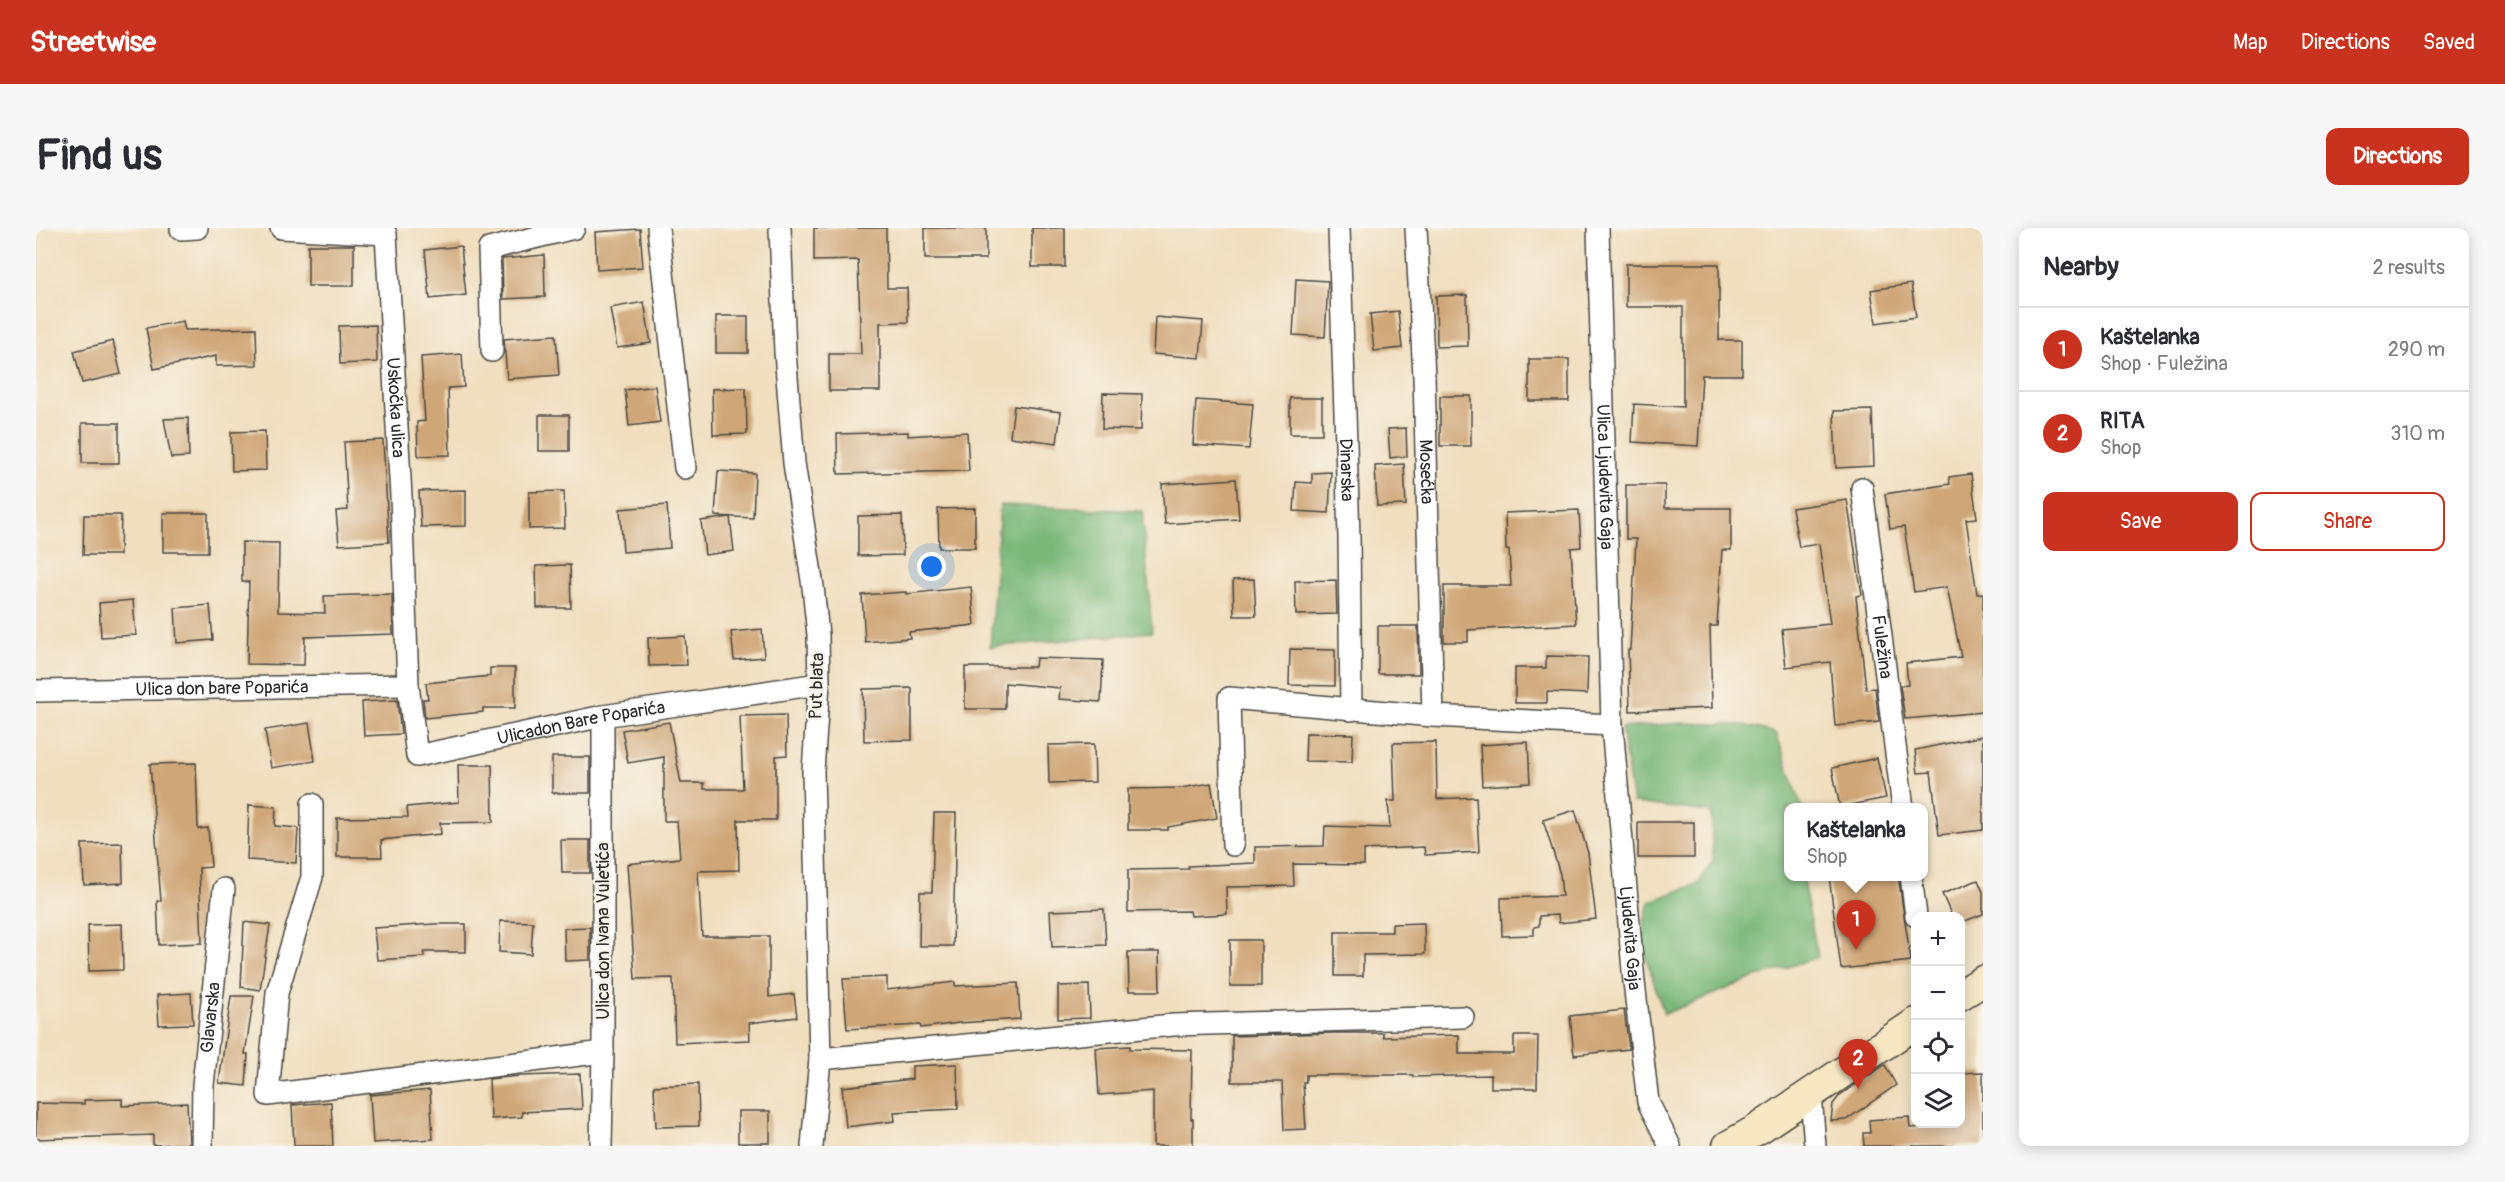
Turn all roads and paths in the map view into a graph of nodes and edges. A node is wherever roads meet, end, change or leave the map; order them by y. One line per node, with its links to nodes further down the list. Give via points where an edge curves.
1 (281, 228): 8 (street, Uskočka ulica)
2 (574, 228): 9 (street, via 489,249)
3 (658, 228): 10 (street)
4 (780, 228): 12 (street, Put blata, via 794,463 813,587)
5 (1339, 228): 15 (street, Dinarska)
6 (1416, 228): 16 (street, Mosećka, via 1424,376)
7 (1598, 228): 18 (street, Ulica Ljudevita Gaja)
8 (386, 231): 13 (street, Uskočka ulica)
9 (492, 351)
10 (686, 468)
11 (1862, 488): 19 (street, Fuležina)
12 (819, 684): 17 (street, Ulicadon Bare Poparića); 30 (street, Put blata, via 813,771)
13 (408, 685): 14 (street, Ulica don bare Poparića); 17 (street, Ulicadon Bare Poparića, via 417,756)
14 (36, 691)
15 (1351, 710): 16 (street); 21 (street, via 1229,698)
16 (1432, 716): 18 (street)
17 (603, 717): 29 (street, Ulica don Ivana Vuletića)
18 (1612, 725): 35 (street, Ljudevita Gaja, via 1648,1102)
19 (1901, 803)
20 (312, 804): 29 (street, via 312,877 278,993 268,1095)
21 (1233, 845)
22 (1912, 881): 24 (street)
23 (224, 890): 32 (street, Glavarska, via 203,1085)
24 (1916, 912)
25 (1983, 981): 26 (main road)
26 (1965, 991)
27 (1463, 1017): 30 (street, via 1173,1025)
28 (1911, 1026): 31 (main road)
29 (603, 1052): 33 (street, Ulica don Ivana Vuletića)
30 (820, 1059): 34 (street, Put blata)
31 (1810, 1095): 36 (main road); 37 (street)
32 (202, 1146)
33 (601, 1146)
34 (812, 1146)
35 (1670, 1146)
36 (1728, 1146)
37 (1815, 1146)

